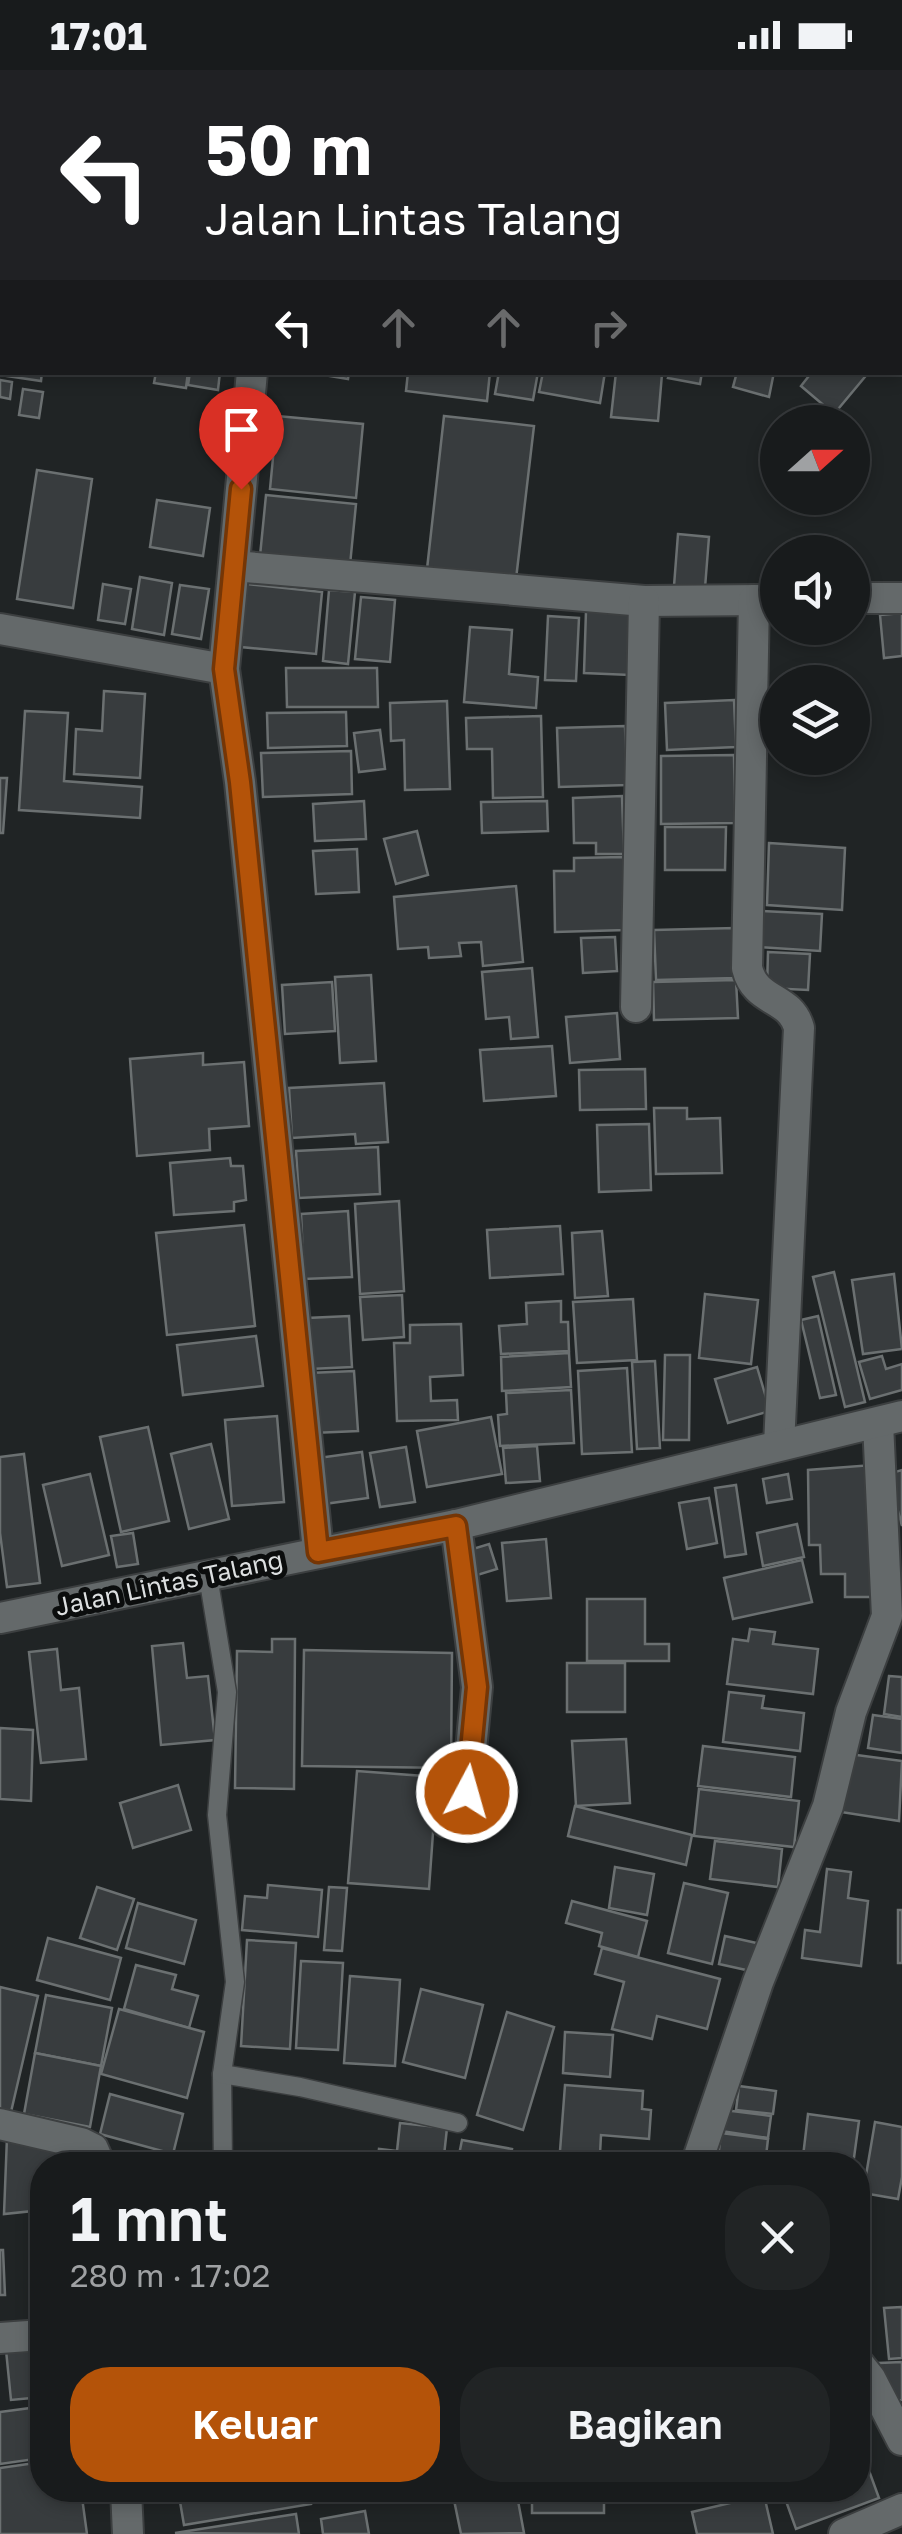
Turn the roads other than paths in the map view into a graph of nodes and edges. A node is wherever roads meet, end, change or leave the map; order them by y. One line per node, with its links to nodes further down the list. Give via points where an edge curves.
1 (252, 375): 2 (street)
2 (234, 566): 6 (street); 9 (street)
3 (870, 598): 4 (street)
4 (902, 598)
5 (760, 600): 6 (street)
6 (644, 601): 10 (street)
7 (0, 629): 9 (street)
8 (764, 645): 12 (street, via 747,968 750,982 788,1007 799,1028)
9 (224, 669): 14 (street)
10 (636, 1007)
11 (890, 1420): 12 (street, Jalan Lintas Talang); 23 (street, via 887,1616 850,1712 828,1806)
12 (779, 1445): 13 (street, Jalan Lintas Talang)
13 (456, 1526): 14 (street, Jalan Lintas Talang); 17 (street, via 477,1687 467,1792)
14 (318, 1552): 15 (street, Jalan Lintas Talang)
15 (208, 1576): 16 (street, Jalan Lintas Talang); 18 (lane, via 227,1692 217,1815 235,1982)
16 (0, 1618)
17 (446, 1822)
18 (222, 2074): 19 (lane); 22 (lane)
19 (458, 2123)
20 (0, 2124): 21 (street)
21 (94, 2152)
22 (223, 2152)
23 (700, 2152)
24 (30, 2337): 25 (street)
25 (0, 2338)
26 (870, 2378): 27 (street)
27 (902, 2440)
28 (127, 2502): 30 (street)
29 (902, 2509): 31 (street)
30 (128, 2534)
31 (844, 2534)

